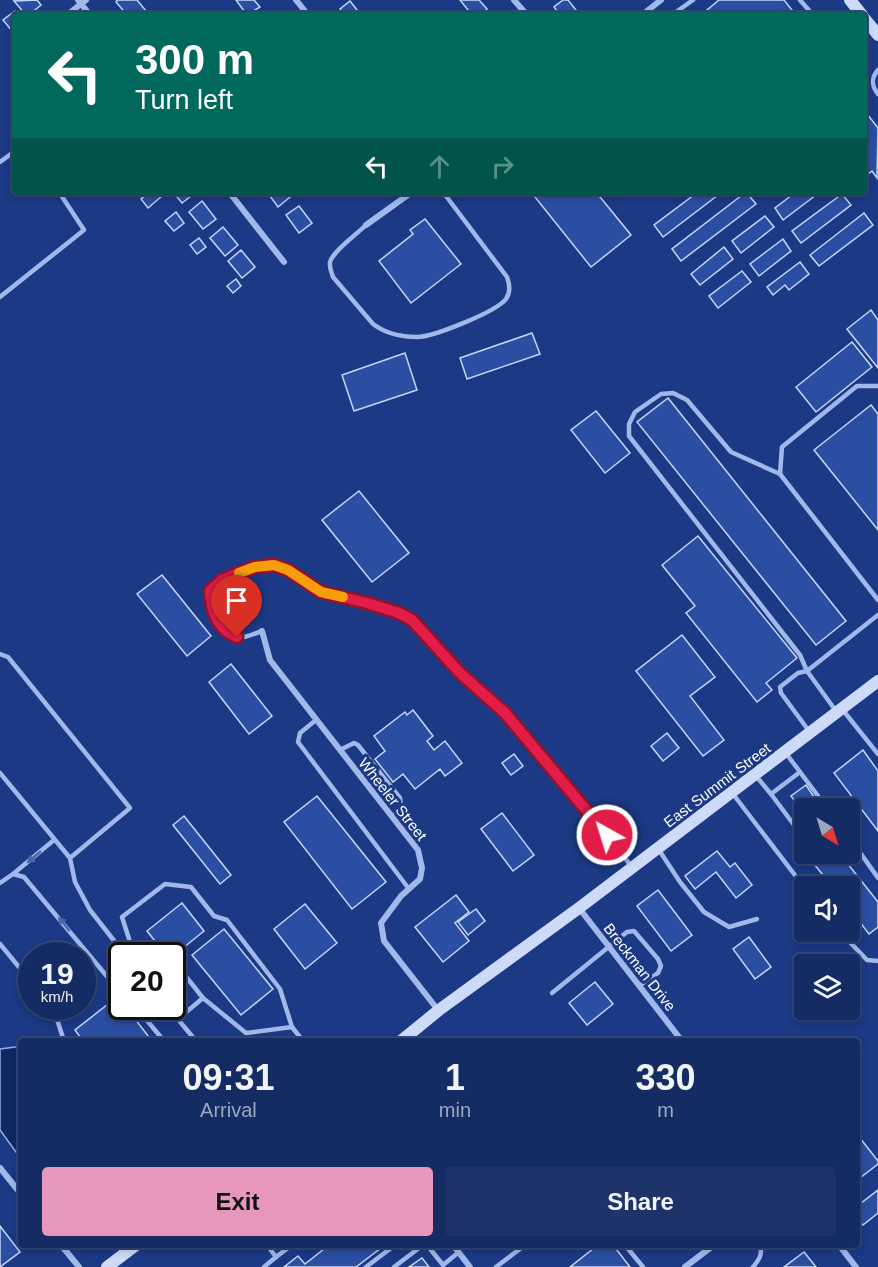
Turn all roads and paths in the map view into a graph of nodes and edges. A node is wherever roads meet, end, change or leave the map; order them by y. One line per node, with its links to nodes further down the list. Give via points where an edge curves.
1 (296, 0): 8 (street)
2 (514, 0): 9 (street)
3 (661, 0): 10 (street)
4 (693, 0): 11 (lane)
5 (800, 0): 12 (lane)
6 (81, 1): 7 (street)
7 (70, 12)
8 (306, 12)
9 (524, 12)
10 (646, 12)
11 (678, 12)
12 (810, 12)
13 (878, 70): 14 (lane, via 872,78)
14 (878, 93)
15 (61, 195): 21 (lane, via 84,230)
16 (231, 195): 20 (street)
17 (408, 195): 19 (street)
18 (445, 195): 19 (lane, via 510,286 505,300 496,307 435,334 414,337 381,330 333,277 330,261)
19 (366, 225)
20 (284, 262)
21 (0, 297)
22 (878, 386): 23 (lane, via 857,386 782,447)
23 (780, 474): 24 (lane); 28 (lane, via 731,452 687,400 673,393 661,394 635,412 629,424 629,436 800,655)
24 (878, 600)
25 (878, 615): 28 (lane)
26 (262, 631): 31 (street, Wheeler Street, via 270,660); 48 (lane, via 239,638 227,633 216,621 210,591 238,573 274,565 321,592 367,603 412,620 460,673 505,713)
27 (0, 654): 47 (lane, via 8,657 130,808)
28 (807, 671): 30 (lane); 32 (lane, via 780,687)
29 (878, 681): 30 (street, East Summit Street)
30 (839, 711): 32 (street, East Summit Street); 35 (lane)
31 (316, 720): 33 (street, Wheeler Street); 53 (lane, via 300,733 298,742)
32 (811, 733): 34 (street, East Summit Street)
33 (340, 750): 42 (street, Wheeler Street); 42 (lane, via 349,744 358,745 399,798 400,807)
34 (785, 752): 36 (lane); 38 (street, East Summit Street)
35 (878, 754)
36 (800, 772): 40 (lane); 41 (lane)
37 (0, 773): 44 (lane)
38 (755, 775): 39 (street, East Summit Street); 40 (lane)
39 (732, 792): 45 (street, East Summit Street); 50 (lane)
40 (771, 794): 43 (lane)
41 (820, 798)
42 (392, 817): 53 (street, Wheeler Street, via 418,850 420,879)
43 (794, 825)
44 (54, 840): 47 (lane); 49 (lane, one-way to 49)
45 (658, 848): 48 (street, East Summit Street); 55 (lane, via 704,912 729,927)
46 (860, 853): 51 (lane)
47 (70, 858): 56 (lane, via 75,882 90,910)
48 (632, 867): 54 (street, East Summit Street)
49 (13, 874): 52 (lane); 64 (lane, one-way to 49, via 39,893 24,877)
50 (796, 876)
51 (878, 878)
52 (0, 883)
53 (409, 889): 68 (street, Wheeler Street, via 381,923 384,941)
54 (579, 908): 60 (street, Breckman Drive); 68 (street, East Summit Street)
55 (757, 919)
56 (115, 942)
57 (130, 942): 73 (lane, via 122,917 165,884 191,887 214,916 227,920 280,989)
58 (850, 942): 61 (lane, via 867,960)
59 (0, 944): 62 (lane)
60 (609, 946): 65 (street, Breckman Drive); 65 (lane, via 634,931 658,959 658,973); 66 (lane)
61 (878, 961)
62 (18, 966)
63 (186, 977): 67 (lane)
64 (108, 979)
65 (639, 986): 79 (street, Breckman Drive)
66 (552, 993)
67 (203, 998): 69 (lane); 73 (lane, via 246,1033)
68 (439, 1010): 78 (street, East Summit Street)
69 (186, 1012)
70 (57, 1020): 74 (lane)
71 (147, 1020): 75 (lane)
72 (179, 1020): 76 (lane)
73 (292, 1027): 77 (lane)
74 (63, 1038)
75 (162, 1038)
76 (194, 1038)
77 (301, 1038)
78 (405, 1038)
79 (680, 1038)
80 (0, 1168): 81 (street)
81 (18, 1190)
82 (63, 1248): 98 (street)
83 (132, 1248): 99 (street)
84 (269, 1248): 96 (lane)
85 (288, 1248): 96 (lane)
86 (391, 1248): 101 (lane)
87 (421, 1248): 102 (lane)
88 (428, 1248): 97 (lane)
89 (456, 1248): 95 (street)
90 (521, 1248): 104 (lane)
91 (627, 1248): 105 (lane)
92 (710, 1248): 106 (street)
93 (761, 1248): 107 (lane, via 760,1259)
94 (841, 1248): 108 (street)
95 (459, 1252): 97 (lane); 103 (street)
96 (276, 1257): 100 (lane)
97 (443, 1266)
98 (79, 1267)
99 (107, 1267)
100 (264, 1267)
101 (366, 1267)
102 (394, 1267)
103 (470, 1267)
104 (496, 1267)
105 (643, 1267)
106 (685, 1267)
107 (753, 1267)
108 (856, 1267)

